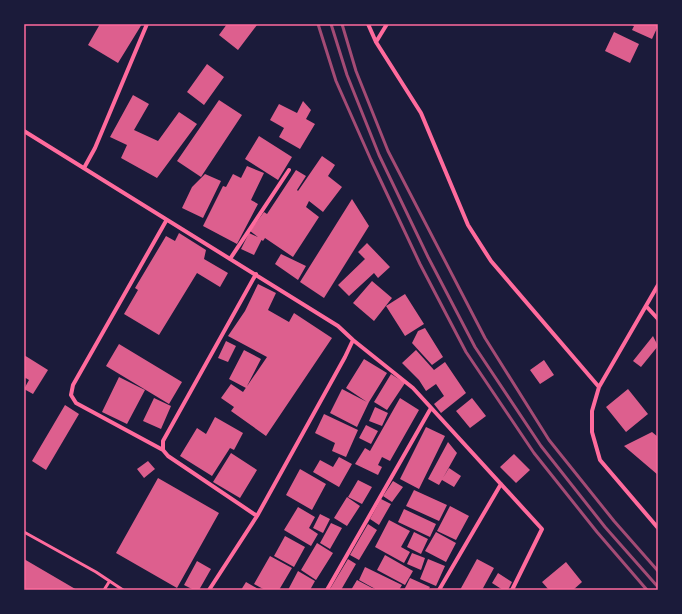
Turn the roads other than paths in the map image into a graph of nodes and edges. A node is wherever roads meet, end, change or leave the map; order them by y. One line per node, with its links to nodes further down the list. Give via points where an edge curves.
1 (147, 24): 6 (street, via 95,148)
2 (368, 24): 4 (street)
3 (387, 24): 4 (street)
4 (376, 42): 15 (street, via 421,113 468,225 477,240 491,261)
5 (24, 132): 6 (street)
6 (84, 168): 8 (street)
7 (289, 170): 9 (street)
8 (166, 221): 9 (street); 17 (street, via 73,385 71,395 76,403)
9 (230, 258): 10 (street)
10 (256, 274): 14 (street, via 338,326); 17 (street, via 163,441)
11 (658, 285): 12 (street)
12 (646, 306): 13 (street); 15 (street)
13 (658, 319)
14 (353, 340): 16 (street, via 413,388); 19 (street)
15 (599, 387): 20 (street, via 592,411 592,432 600,460)
16 (431, 408): 18 (street); 26 (street)
17 (162, 450): 19 (street)
18 (501, 484): 27 (street); 28 (street, via 542,530)
19 (257, 516): 25 (street)
20 (658, 528)
21 (24, 532): 22 (lane, via 96,572)
22 (109, 582): 23 (lane); 24 (lane)
23 (104, 590)
24 (123, 590)
25 (209, 590)
26 (327, 590)
27 (439, 590)
28 (512, 590)

